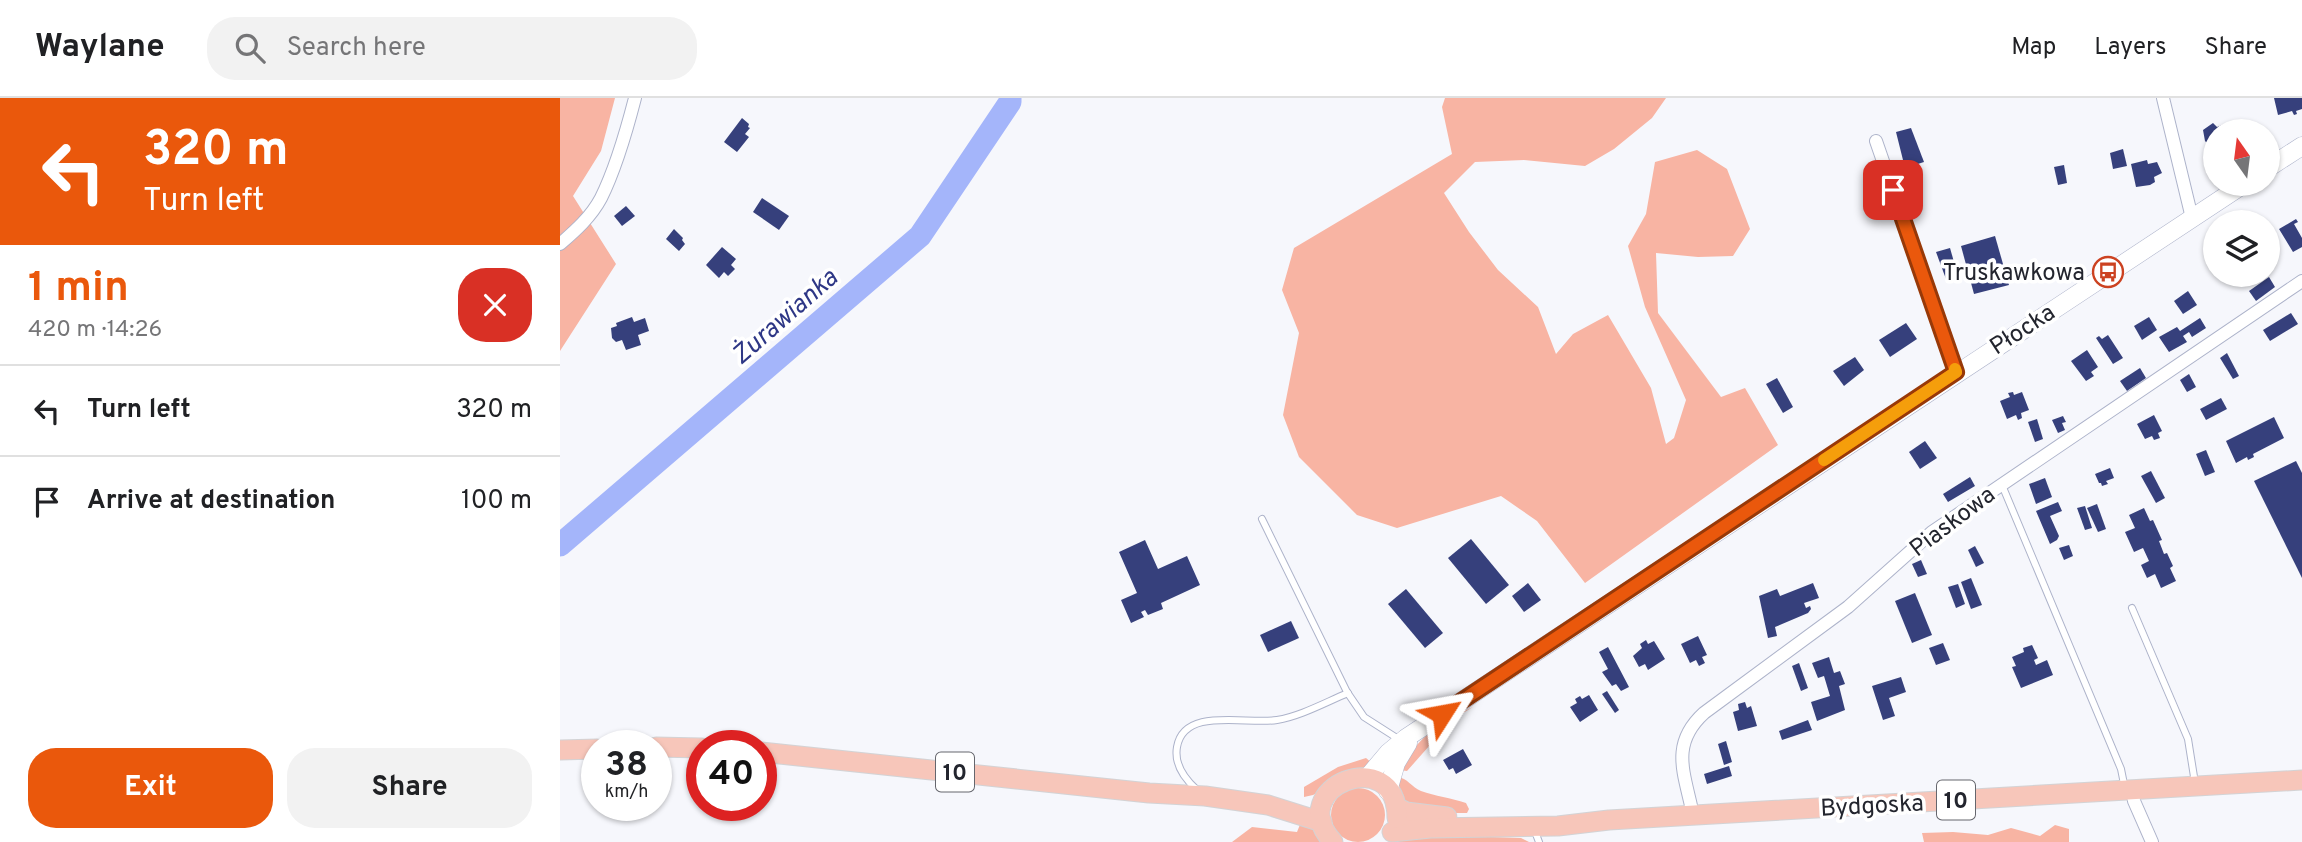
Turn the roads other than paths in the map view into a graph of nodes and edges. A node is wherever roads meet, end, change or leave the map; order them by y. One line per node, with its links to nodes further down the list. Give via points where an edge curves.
1 (635, 98): 8 (street, via 600,199 580,227)
2 (2163, 98): 7 (street)
3 (1876, 141): 10 (street)
4 (2302, 146): 5 (street)
5 (2280, 160)
6 (2226, 196): 7 (street, Płocka)
7 (2192, 218): 10 (street, Płocka)
8 (560, 244)
9 (2302, 281): 11 (street, Piaskowa)
10 (1956, 372): 15 (street, Płocka)
11 (2001, 483): 22 (lane); 27 (street, Piaskowa, via 1931,532 1848,607 1690,726 1681,751)
12 (1262, 519): 14 (lane)
13 (2132, 608): 21 (lane, via 2188,739)
14 (1348, 693): 15 (lane, via 1364,717); 23 (lane, via 1278,720 1195,723 1185,729 1176,748 1177,763)
15 (1409, 737): 19 (street, Płocka); 24 (street, Płocka, via 1396,763)
16 (581, 749): 17 (main road)
17 (560, 750)
18 (777, 754): 23 (main road, 10)
19 (1367, 778): 24 (main road, 10, via 1381,784); 25 (main road, via 1341,781)
20 (2302, 780): 21 (main road, Bydgoska / 10)
21 (2195, 786): 22 (main road, Bydgoska / 10)
22 (2129, 790): 27 (main road, Bydgoska / 10); 33 (street)
23 (1205, 796): 26 (main road, 10)
24 (1392, 799): 28 (main road, 10, via 1406,812 1443,817); 31 (main road, 10, via 1397,818)
25 (1324, 800): 26 (main road, 10); 29 (main road)
26 (1268, 805): 29 (main road, 10)
27 (1693, 815): 28 (main road, Bydgoska / 10)
28 (1609, 820): 30 (main road, 10)
29 (1322, 822): 32 (main road)
30 (1536, 835): 31 (main road, 10, via 1430,828)
31 (1388, 837)
32 (1333, 842)
33 (2152, 842)

